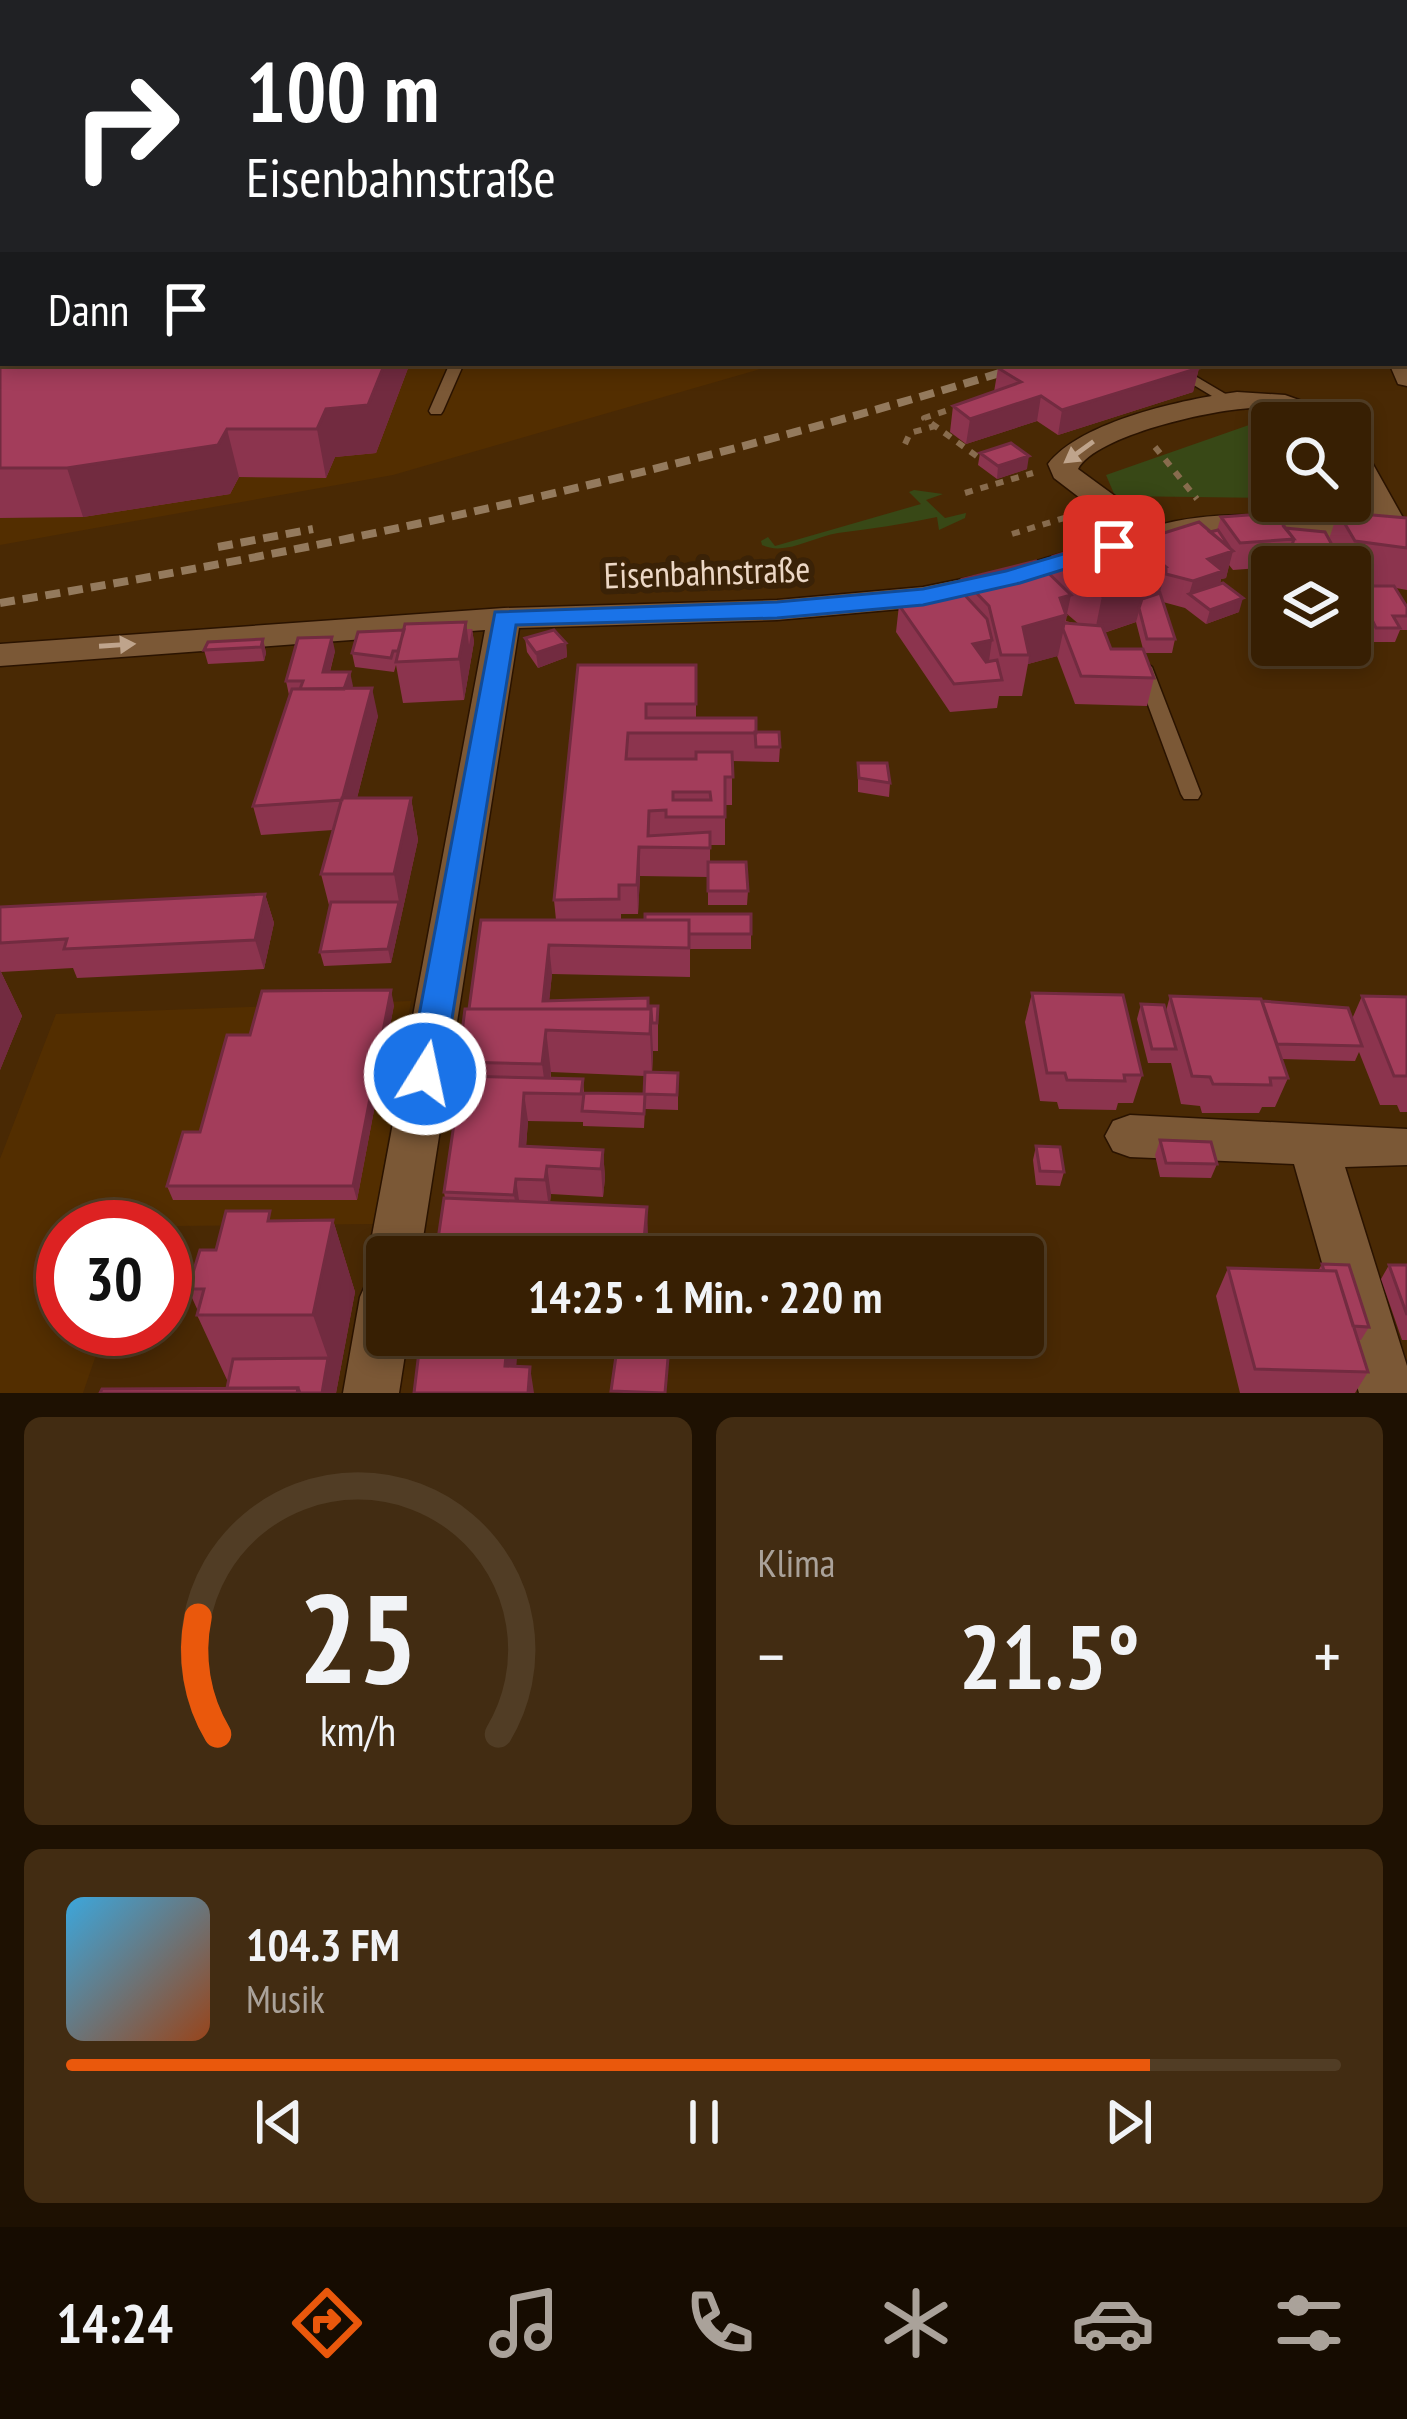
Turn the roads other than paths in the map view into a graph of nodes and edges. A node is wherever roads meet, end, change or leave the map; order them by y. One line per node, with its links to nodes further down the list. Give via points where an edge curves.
1 (456, 366): 5 (lane)
2 (1169, 366): 3 (lane)
3 (1227, 399): 4 (street); 7 (street, one-way to 7, via 1092,442 1063,464)
4 (1260, 402)
5 (436, 411)
6 (1371, 484): 8 (street)
7 (1148, 535): 8 (street, Eisenbahnstraße, via 1233,523); 9 (street, Eisenbahnstraße, via 1028,578 923,597)
8 (1404, 541)
9 (504, 618): 10 (street, Eisenbahnstraße, one-way to 9); 16 (street)
10 (0, 656)
11 (1123, 656): 12 (lane, via 1142,664)
12 (1191, 794)
13 (1130, 1136): 15 (street)
14 (1398, 1147): 15 (street)
15 (1318, 1157): 19 (street)
16 (398, 1236)
17 (377, 1356): 18 (street)
18 (370, 1393)
19 (1387, 1393)

